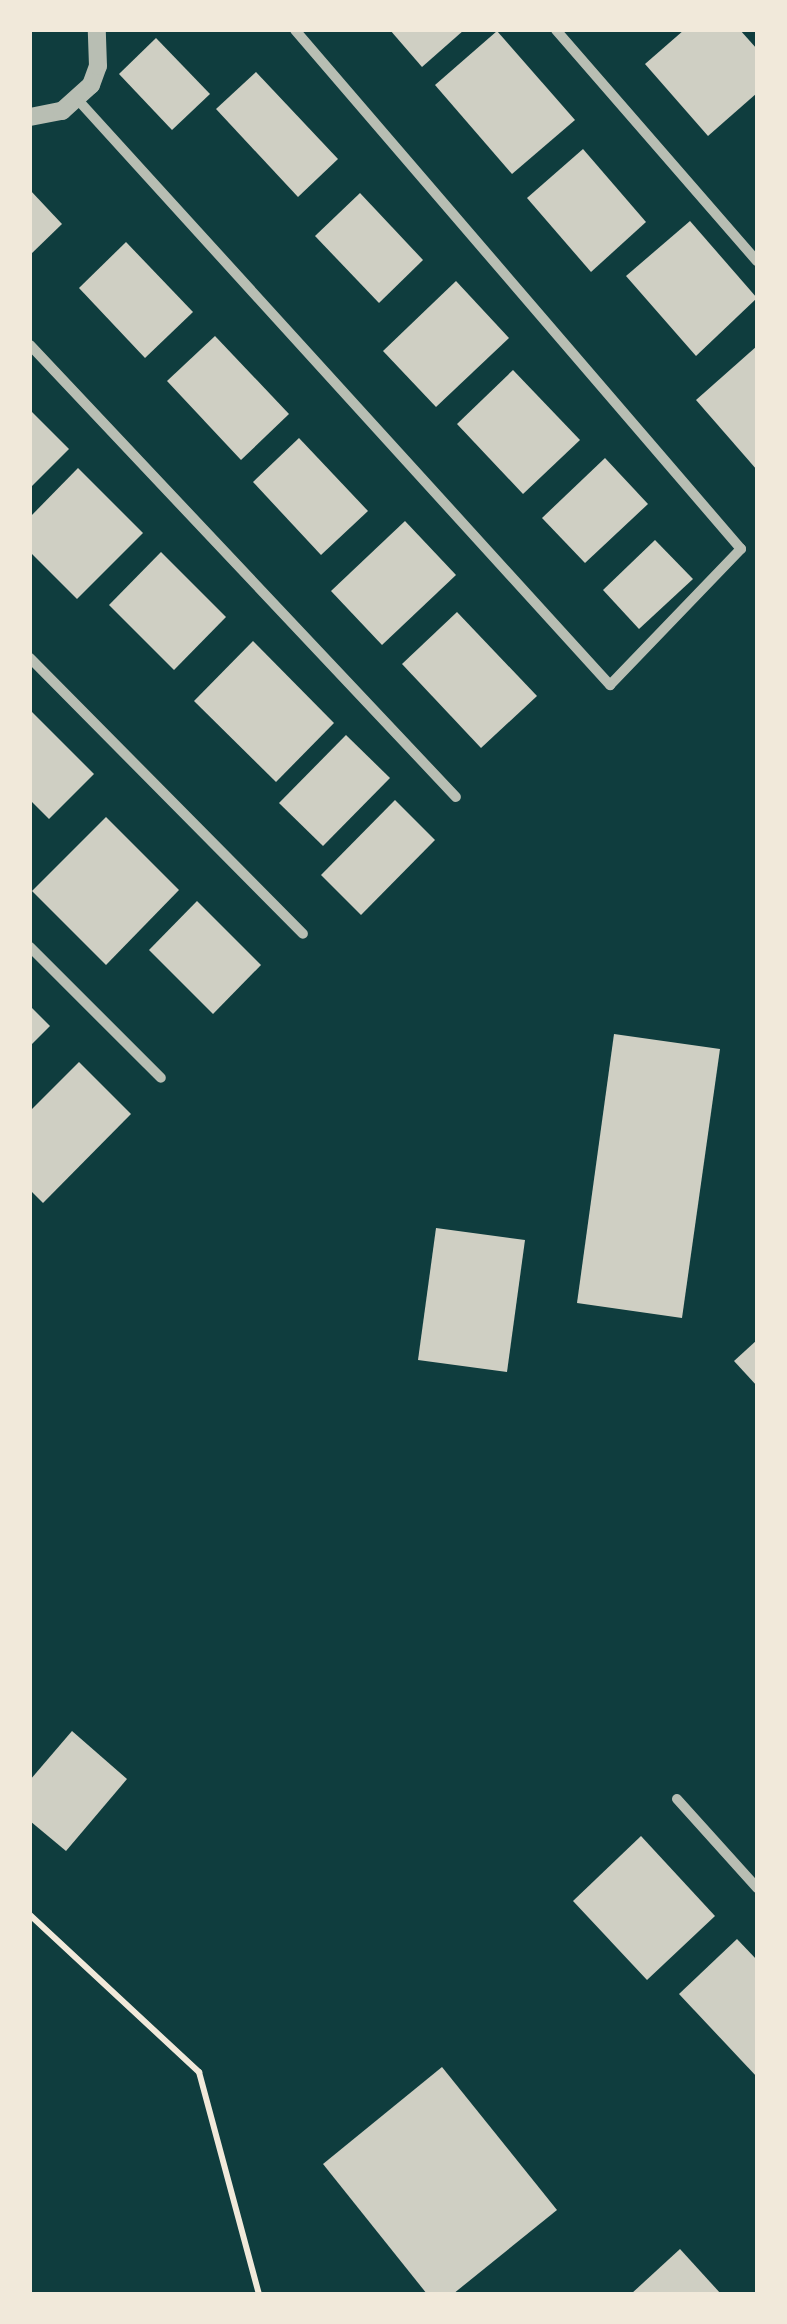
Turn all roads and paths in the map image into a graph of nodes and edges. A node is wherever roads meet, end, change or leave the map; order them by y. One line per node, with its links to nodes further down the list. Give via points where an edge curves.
1 (97, 30): 4 (street, via 98,66)
2 (295, 30): 4 (street, via 741,549 610,685)
3 (556, 30): 6 (street)
4 (78, 100): 5 (street)
5 (30, 116)
6 (757, 261)
7 (30, 345): 9 (street)
8 (30, 658): 10 (street)
9 (456, 797)
10 (303, 934)
11 (30, 947): 12 (street)
12 (160, 1078)
13 (677, 1799): 14 (street)
14 (757, 1888)
15 (30, 1915): 16 (path, via 199,2072)
16 (258, 2294)

